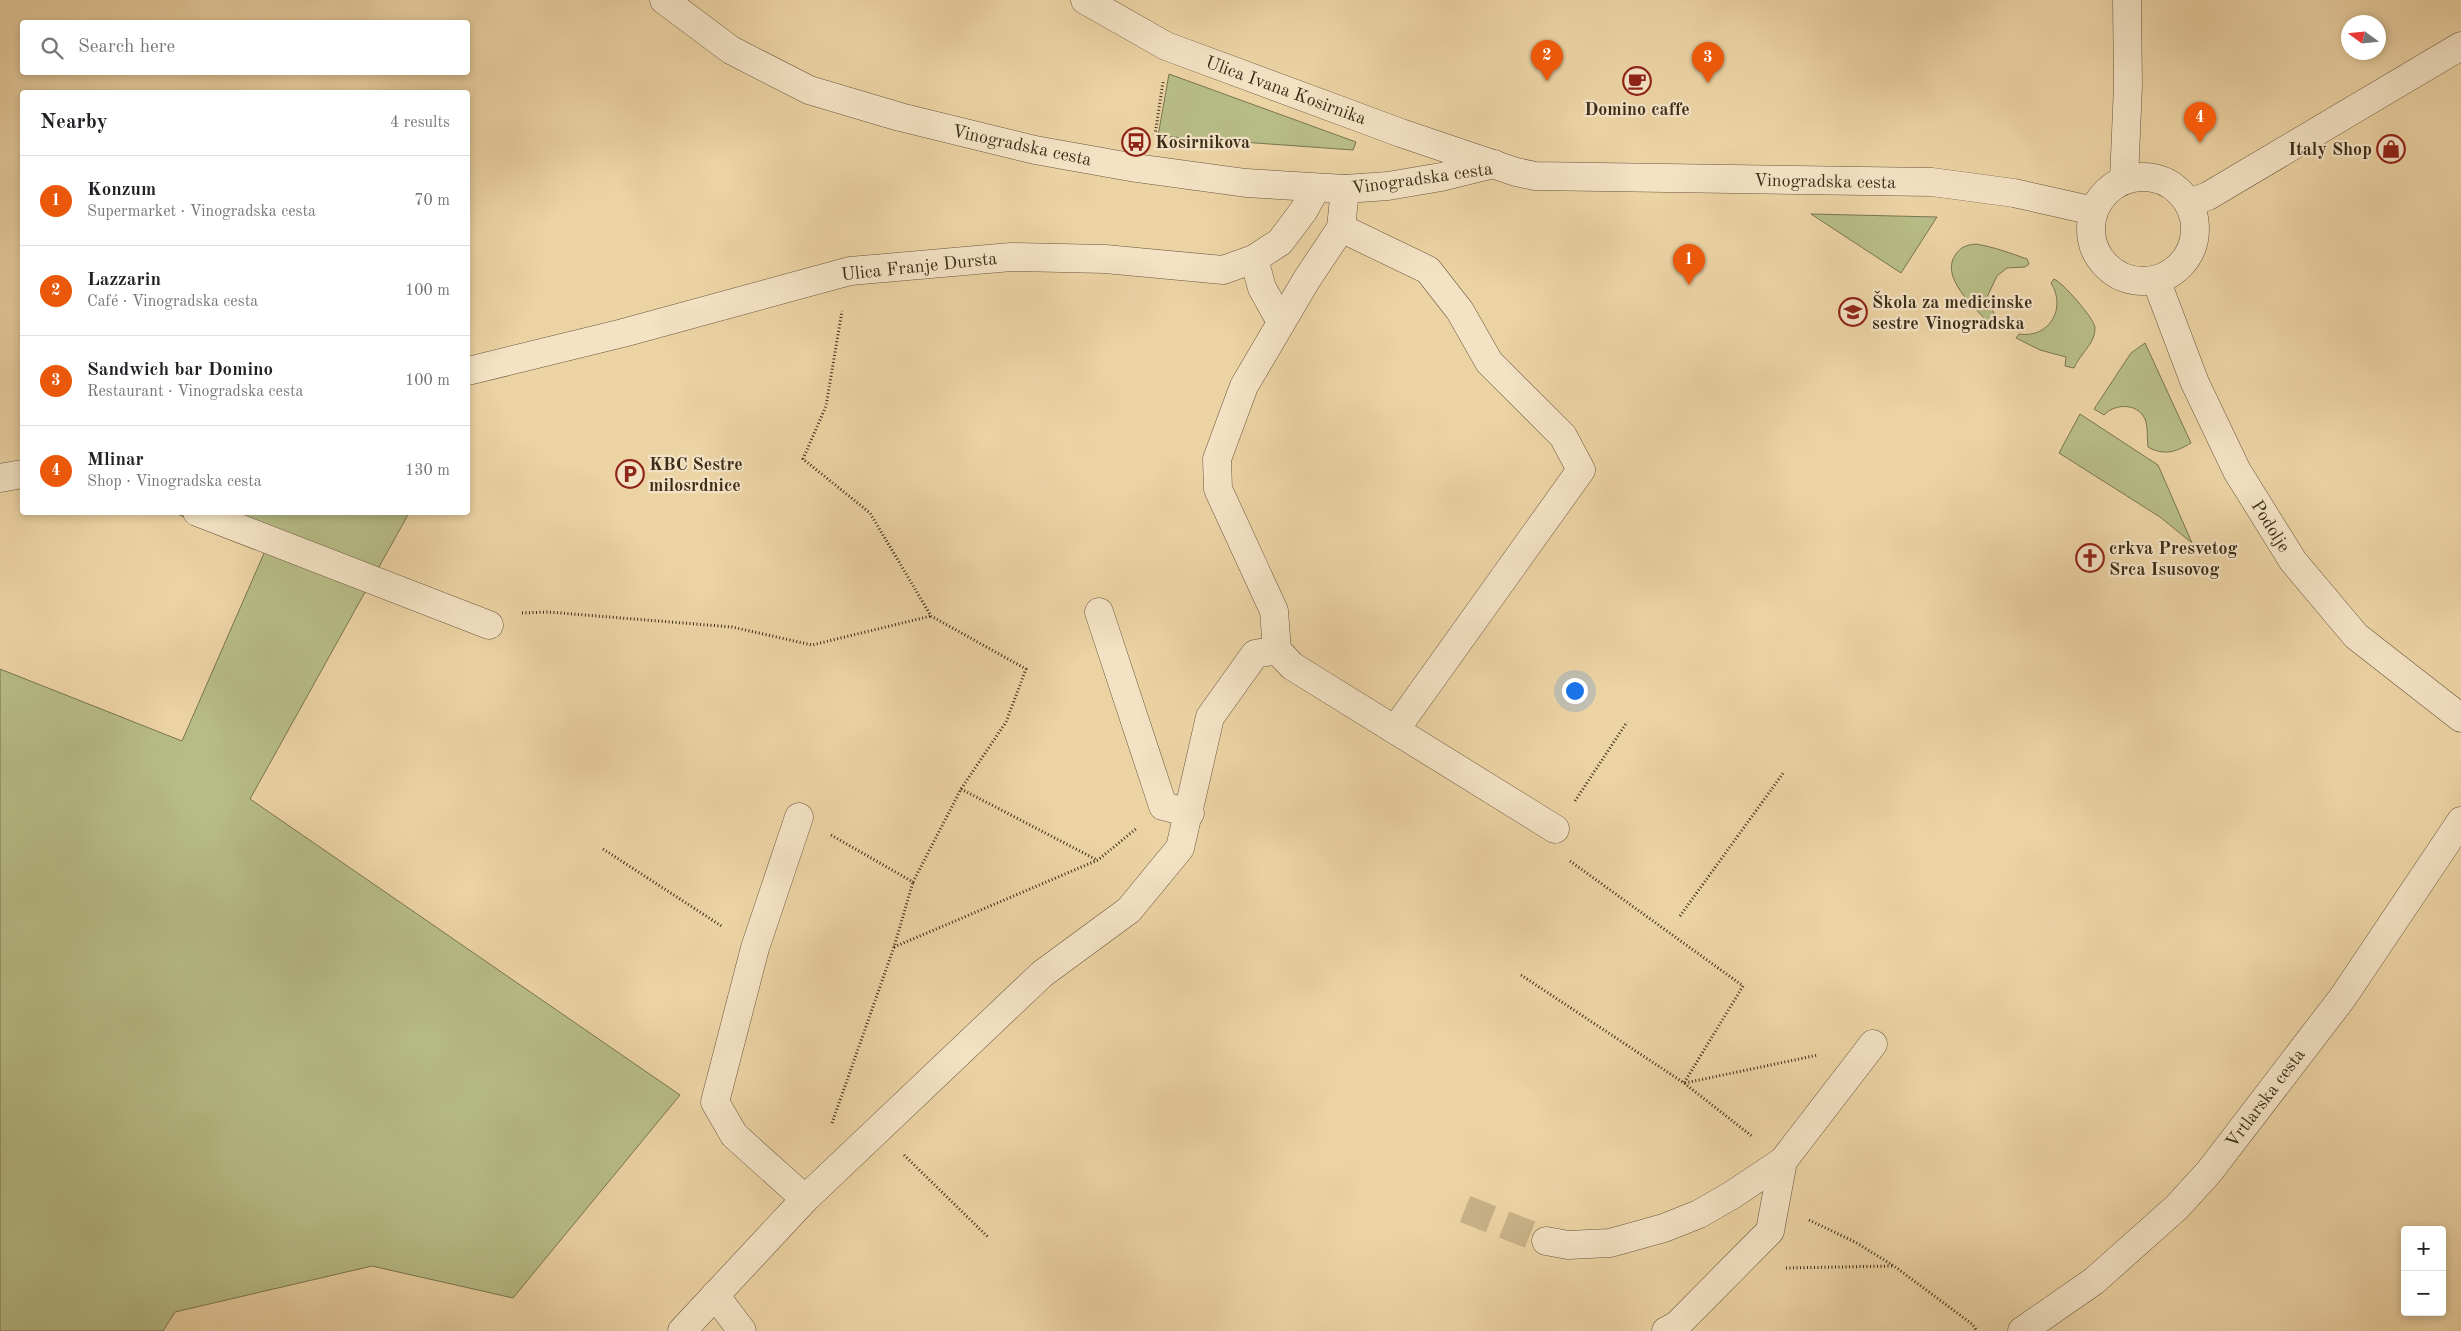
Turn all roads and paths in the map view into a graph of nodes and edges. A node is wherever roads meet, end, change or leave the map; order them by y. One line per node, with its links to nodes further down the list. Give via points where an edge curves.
1 (664, 0): 9 (street, Vinogradska cesta, via 731,50 809,90 900,117 1035,150 1136,168 1246,183)
2 (1085, 0): 7 (street, Ulica Ivana Kosirnika, via 1166,46)
3 (2127, 0): 8 (street)
4 (2461, 46): 11 (street, via 2208,196)
5 (1163, 81): 6 (path)
6 (1154, 136)
7 (1494, 164): 10 (street, Vinogradska cesta, via 1388,186); 12 (street, Vinogradska cesta, via 1516,172 1555,178 1932,182 2014,193)
8 (2124, 180): 11 (street, via 2158,179 2183,194); 12 (street, via 2109,190)
9 (1316, 188): 10 (street, Vinogradska cesta); 14 (street, Ulica Franje Dursta, via 1280,242)
10 (1345, 189): 13 (street)
11 (2189, 204): 16 (street, via 2195,223 2192,249 2175,271)
12 (2094, 211): 16 (street, via 2092,243 2105,266 2129,280)
13 (1340, 228): 17 (street); 28 (street, via 1428,270 1460,311 1489,362 1563,436 1581,470)
14 (1254, 259): 15 (street, Ulica Franje Dursta, via 1223,270 1105,259 1011,257); 17 (street, via 1262,288)
15 (850, 271): 18 (street, Ulica Franje Dursta); 23 (path, via 826,406 803,459 870,513)
16 (2156, 280): 26 (street, Podolje, via 2195,384 2237,471 2292,561 2356,636)
17 (1281, 322): 25 (street, via 1244,386 1217,459 1218,489 1274,611)
18 (470, 371)
19 (20, 474): 20 (street)
20 (0, 478)
21 (203, 515): 24 (street)
22 (1099, 612): 32 (street)
23 (931, 616): 24 (path, via 812,645 732,627 548,612 515,613); 30 (path, via 1026,668 1006,722)
24 (489, 625)
25 (1285, 658): 28 (street); 33 (street, via 1255,654 1210,717)
26 (2461, 718)
27 (1626, 722): 31 (path)
28 (1395, 730): 36 (street)
29 (1784, 772): 41 (path)
30 (961, 789): 39 (path); 40 (path)
31 (1580, 794)
32 (1163, 806): 33 (street); 39 (path)
33 (1190, 813): 48 (street, via 1180,848 1129,910 1042,974)
34 (799, 817): 40 (path); 43 (street)
35 (2461, 821): 61 (street, Vrtlarska cesta, via 2344,997 2209,1172 2177,1206 2094,1281)
36 (1555, 829)
37 (603, 849): 43 (path)
38 (1562, 855): 46 (path, via 1743,986)
39 (1098, 860): 42 (path)
40 (913, 882): 42 (path)
41 (1680, 916)
42 (894, 947): 47 (path)
43 (755, 948): 50 (street, via 715,1102 734,1135)
44 (1522, 975): 46 (path)
45 (1873, 1044): 46 (path); 49 (street)
46 (1684, 1083): 49 (path)
47 (831, 1124)
48 (878, 1129): 50 (street); 52 (path)
49 (1783, 1161): 53 (street, via 1699,1214 1664,1228 1610,1243 1568,1245); 55 (street, via 1770,1231)
50 (805, 1199): 56 (street)
51 (1801, 1216): 54 (path, via 1855,1242)
52 (988, 1238)
53 (1546, 1241)
54 (1894, 1266): 55 (path); 60 (path)
55 (1733, 1268): 59 (street, via 1677,1325)
56 (715, 1295): 57 (street); 58 (street)
57 (682, 1331)
58 (742, 1331)
59 (1666, 1331)
60 (1977, 1331)
61 (2022, 1331)

